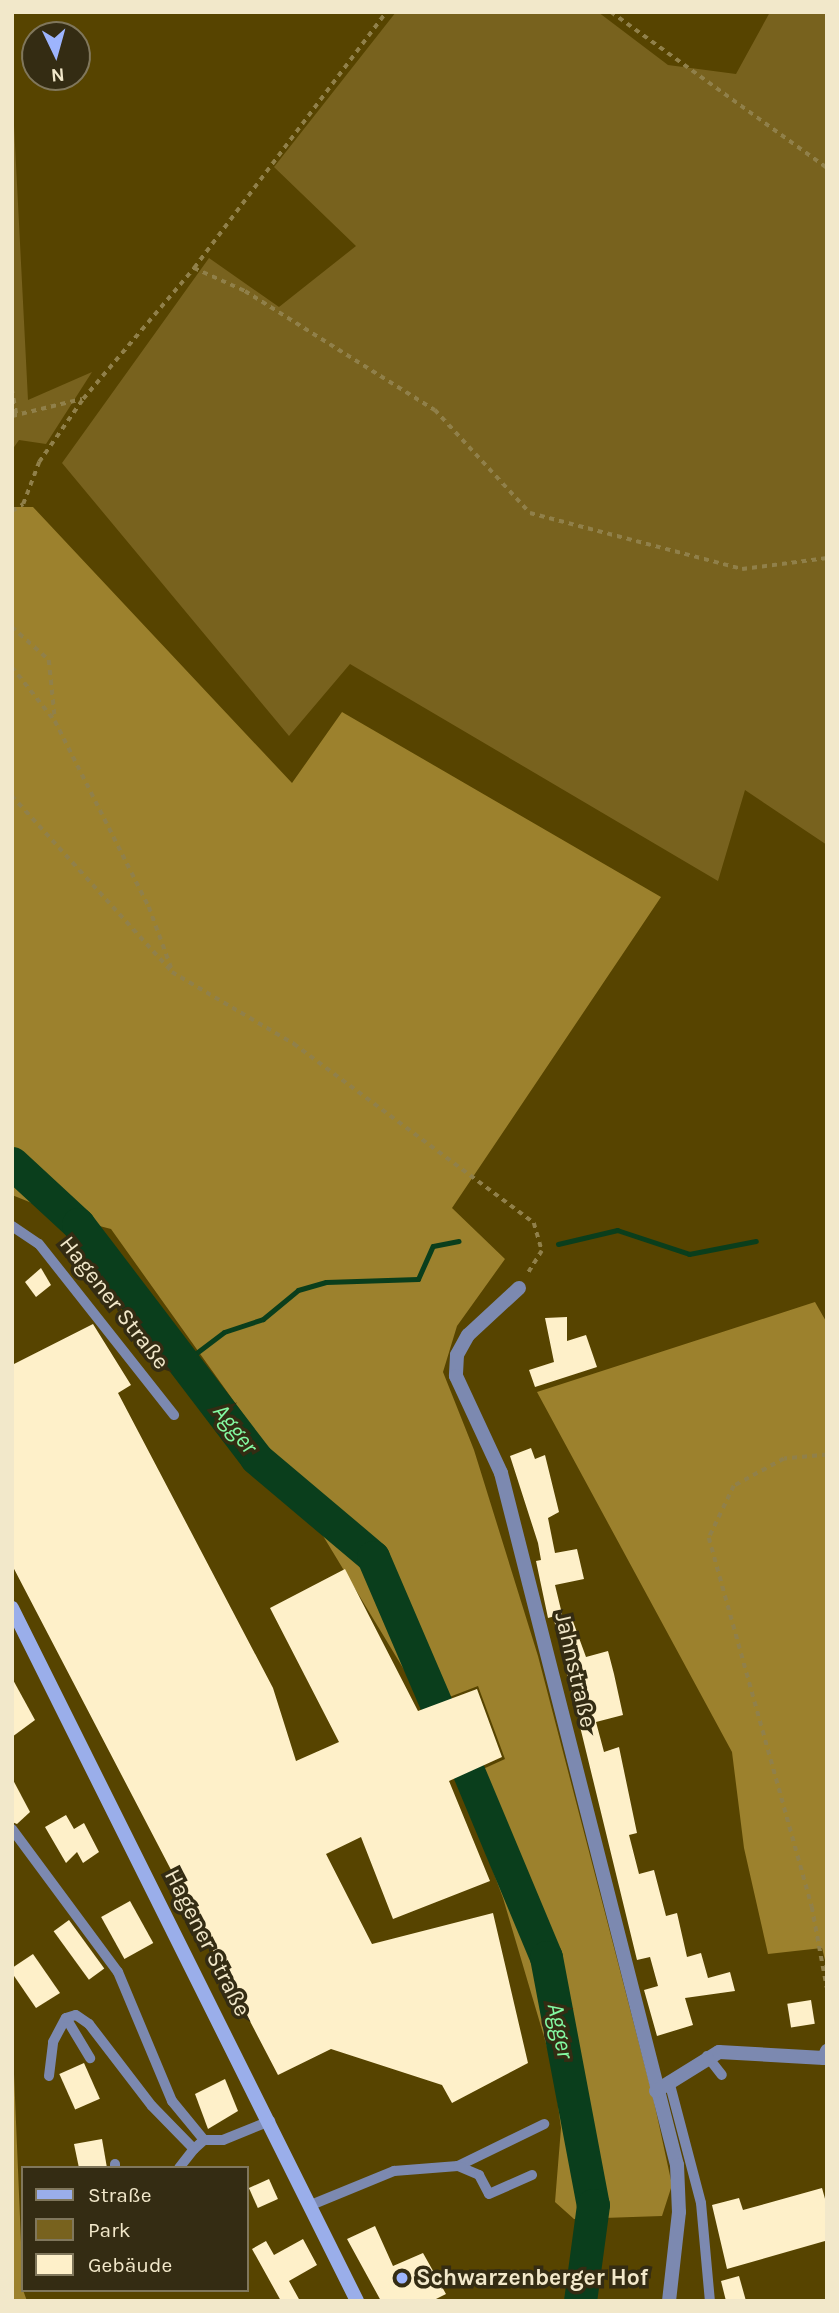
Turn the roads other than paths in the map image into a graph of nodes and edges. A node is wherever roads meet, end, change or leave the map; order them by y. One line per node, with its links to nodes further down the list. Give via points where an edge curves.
1 (12, 1226): 3 (lane, Hagener Straße, via 39,1244)
2 (519, 1288): 13 (street, Jahnstraße, via 468,1335 457,1355 456,1376 501,1473)
3 (174, 1415)
4 (12, 1608): 14 (main road, Hagener Straße)
5 (12, 1829): 16 (lane, via 117,1972 172,2101)
6 (66, 2018): 9 (lane); 11 (lane, via 53,2042); 17 (lane, via 76,2015 89,2024 152,2106)
7 (827, 2051): 8 (street, via 824,2058 740,2050)
8 (707, 2056): 10 (lane); 12 (street)
9 (90, 2058)
10 (722, 2075)
11 (49, 2076)
12 (669, 2081): 13 (street); 24 (lane, via 701,2203)
13 (656, 2091): 23 (street, Jahnstraße, via 677,2165 680,2212)
14 (270, 2121): 16 (lane, via 223,2140); 21 (main road, Hagener Straße)
15 (544, 2124): 19 (lane)
16 (204, 2140): 17 (lane)
17 (194, 2148): 18 (lane)
18 (180, 2166)
19 (458, 2166): 20 (lane, via 479,2175 489,2194); 21 (lane, via 394,2171)
20 (531, 2175)
21 (311, 2205): 22 (main road, Hagener Straße)
22 (357, 2301)
23 (669, 2301)
24 (710, 2301)

